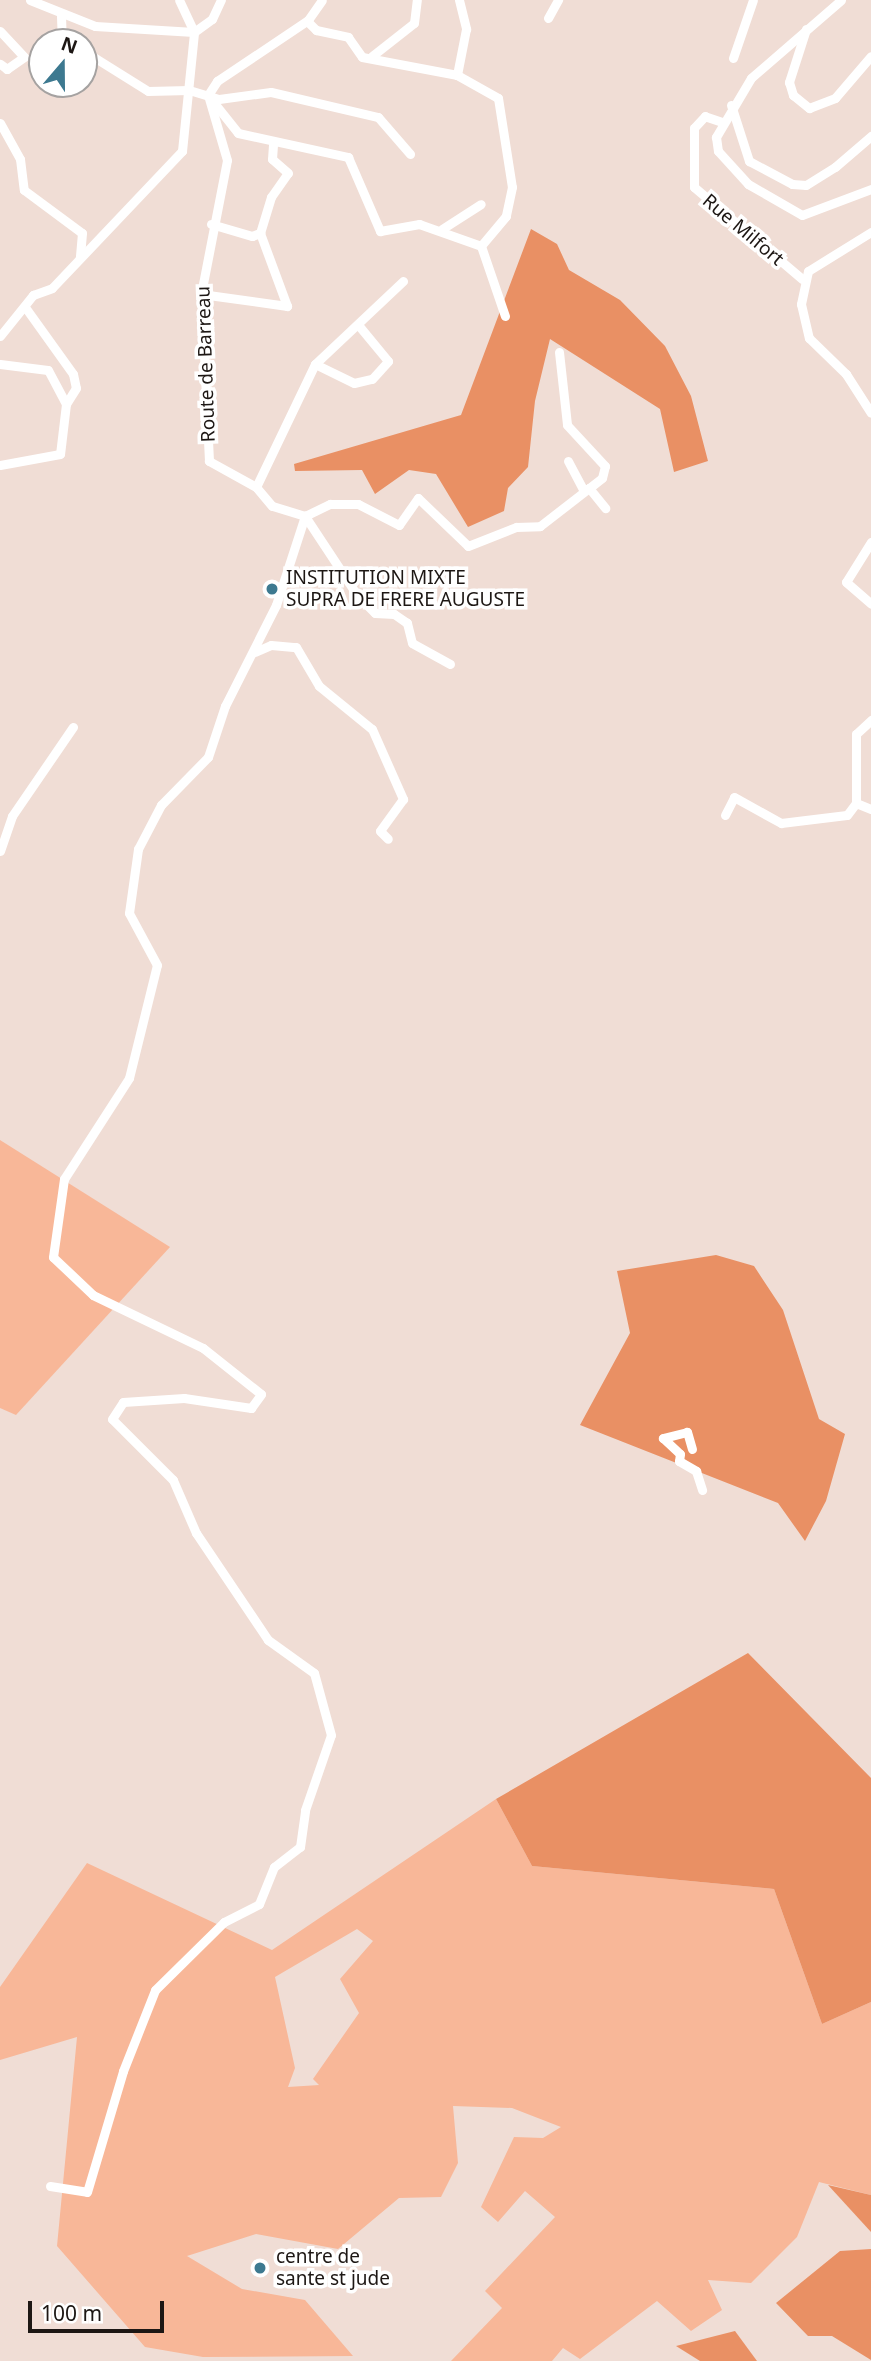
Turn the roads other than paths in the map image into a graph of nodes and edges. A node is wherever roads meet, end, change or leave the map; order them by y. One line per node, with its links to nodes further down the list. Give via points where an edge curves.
1 (30, 0): 10 (street)
2 (178, 0): 16 (street)
3 (221, 0): 16 (street, via 212,19)
4 (322, 0): 12 (street)
5 (417, 0): 18 (street, via 414,23 379,55)
6 (459, 0): 22 (street, via 466,29)
7 (558, 0): 11 (street)
8 (753, 0): 19 (street)
9 (841, 0): 14 (street)
10 (61, 16): 13 (street); 16 (street, via 95,26)
11 (548, 18)
12 (307, 21): 18 (street, via 316,30 348,37); 24 (street, via 217,81)
13 (61, 28)
14 (806, 29): 17 (street, via 791,74 793,95 809,108 835,98); 25 (street, via 751,78)
15 (0, 31): 21 (street, via 24,57 7,69)
16 (194, 32): 23 (street)
17 (871, 56)
18 (362, 57): 22 (street)
19 (733, 58)
20 (98, 60): 23 (street, via 148,91)
21 (0, 64)
22 (457, 75): 37 (street, via 487,88 505,117 512,198)
23 (189, 90): 24 (street); 38 (street, via 182,151)
24 (208, 95): 29 (street, via 238,133); 30 (street, via 271,92 378,117); 33 (street, Route de Barreau, via 227,160)
25 (731, 105): 26 (street); 28 (street, via 749,161 792,184 806,185)
26 (722, 122): 31 (street, via 716,137 724,160 782,207 803,215 818,212); 39 (street, Rue Milfort, via 705,116 694,128 694,187)
27 (0, 123): 38 (street, via 20,159 24,190 82,233)
28 (871, 136)
29 (273, 144): 34 (street, via 348,157 380,231 419,224); 36 (street, via 272,159 288,173 271,197)
30 (410, 154)
31 (871, 189)
32 (481, 204): 34 (street)
33 (211, 224): 36 (street, via 252,236); 41 (street, Route de Barreau)
34 (442, 229): 37 (street)
35 (871, 232): 39 (street)
36 (260, 233): 41 (street, via 287,306)
37 (481, 246): 43 (street)
38 (80, 258): 42 (street)
39 (802, 279): 50 (street, via 809,338 846,374)
40 (403, 281): 44 (street)
41 (201, 294): 53 (street, Route de Barreau, via 209,461)
42 (25, 307): 45 (street); 49 (street, via 73,374 76,388)
43 (505, 316)
44 (359, 327): 48 (street, via 330,344); 48 (street, via 388,361 372,379 354,383)
45 (0, 336)
46 (558, 352): 54 (street, via 567,425 605,466)
47 (0, 364): 49 (street, via 48,370)
48 (315, 364): 53 (street)
49 (66, 404): 52 (street, via 60,454)
50 (871, 413)
51 (568, 461): 54 (street)
52 (0, 465)
53 (256, 487): 56 (street, Route de Barreau, via 272,506)
54 (586, 489): 55 (street); 56 (street, via 540,526 516,527 468,546 418,498 399,526 345,503)
55 (605, 508)
56 (305, 516): 59 (street); 60 (street, via 357,595 375,613 394,614 407,624 412,643)
57 (871, 542): 58 (street, via 846,582)
58 (871, 604)
59 (255, 652): 66 (street, via 271,645 296,647 319,686 372,729 402,799 380,831); 70 (street, via 225,706 208,757 161,805 138,849 129,913 157,965 129,1078 64,1180 53,1257 93,1295 203,1348 261,1395 261,1402 251,1408 184,1398 123,1402 112,1419 173,1480 196,1533 268,1640 314,1673 331,1735 305,1810 300,1847 274,1867 259,1904 224,1922 155,1990 122,2071 87,2192)
60 (450, 664)
61 (871, 720): 63 (street, via 856,734)
62 (73, 727): 67 (street, via 12,816 6,849)
63 (856, 803): 64 (street); 65 (street, via 834,818 781,823 734,797)
64 (871, 809)
65 (725, 815)
66 (388, 839)
67 (0, 850)
68 (692, 1449): 69 (street, via 687,1432 663,1438 680,1454 679,1461 696,1471)
69 (702, 1490)
70 (50, 2186)

